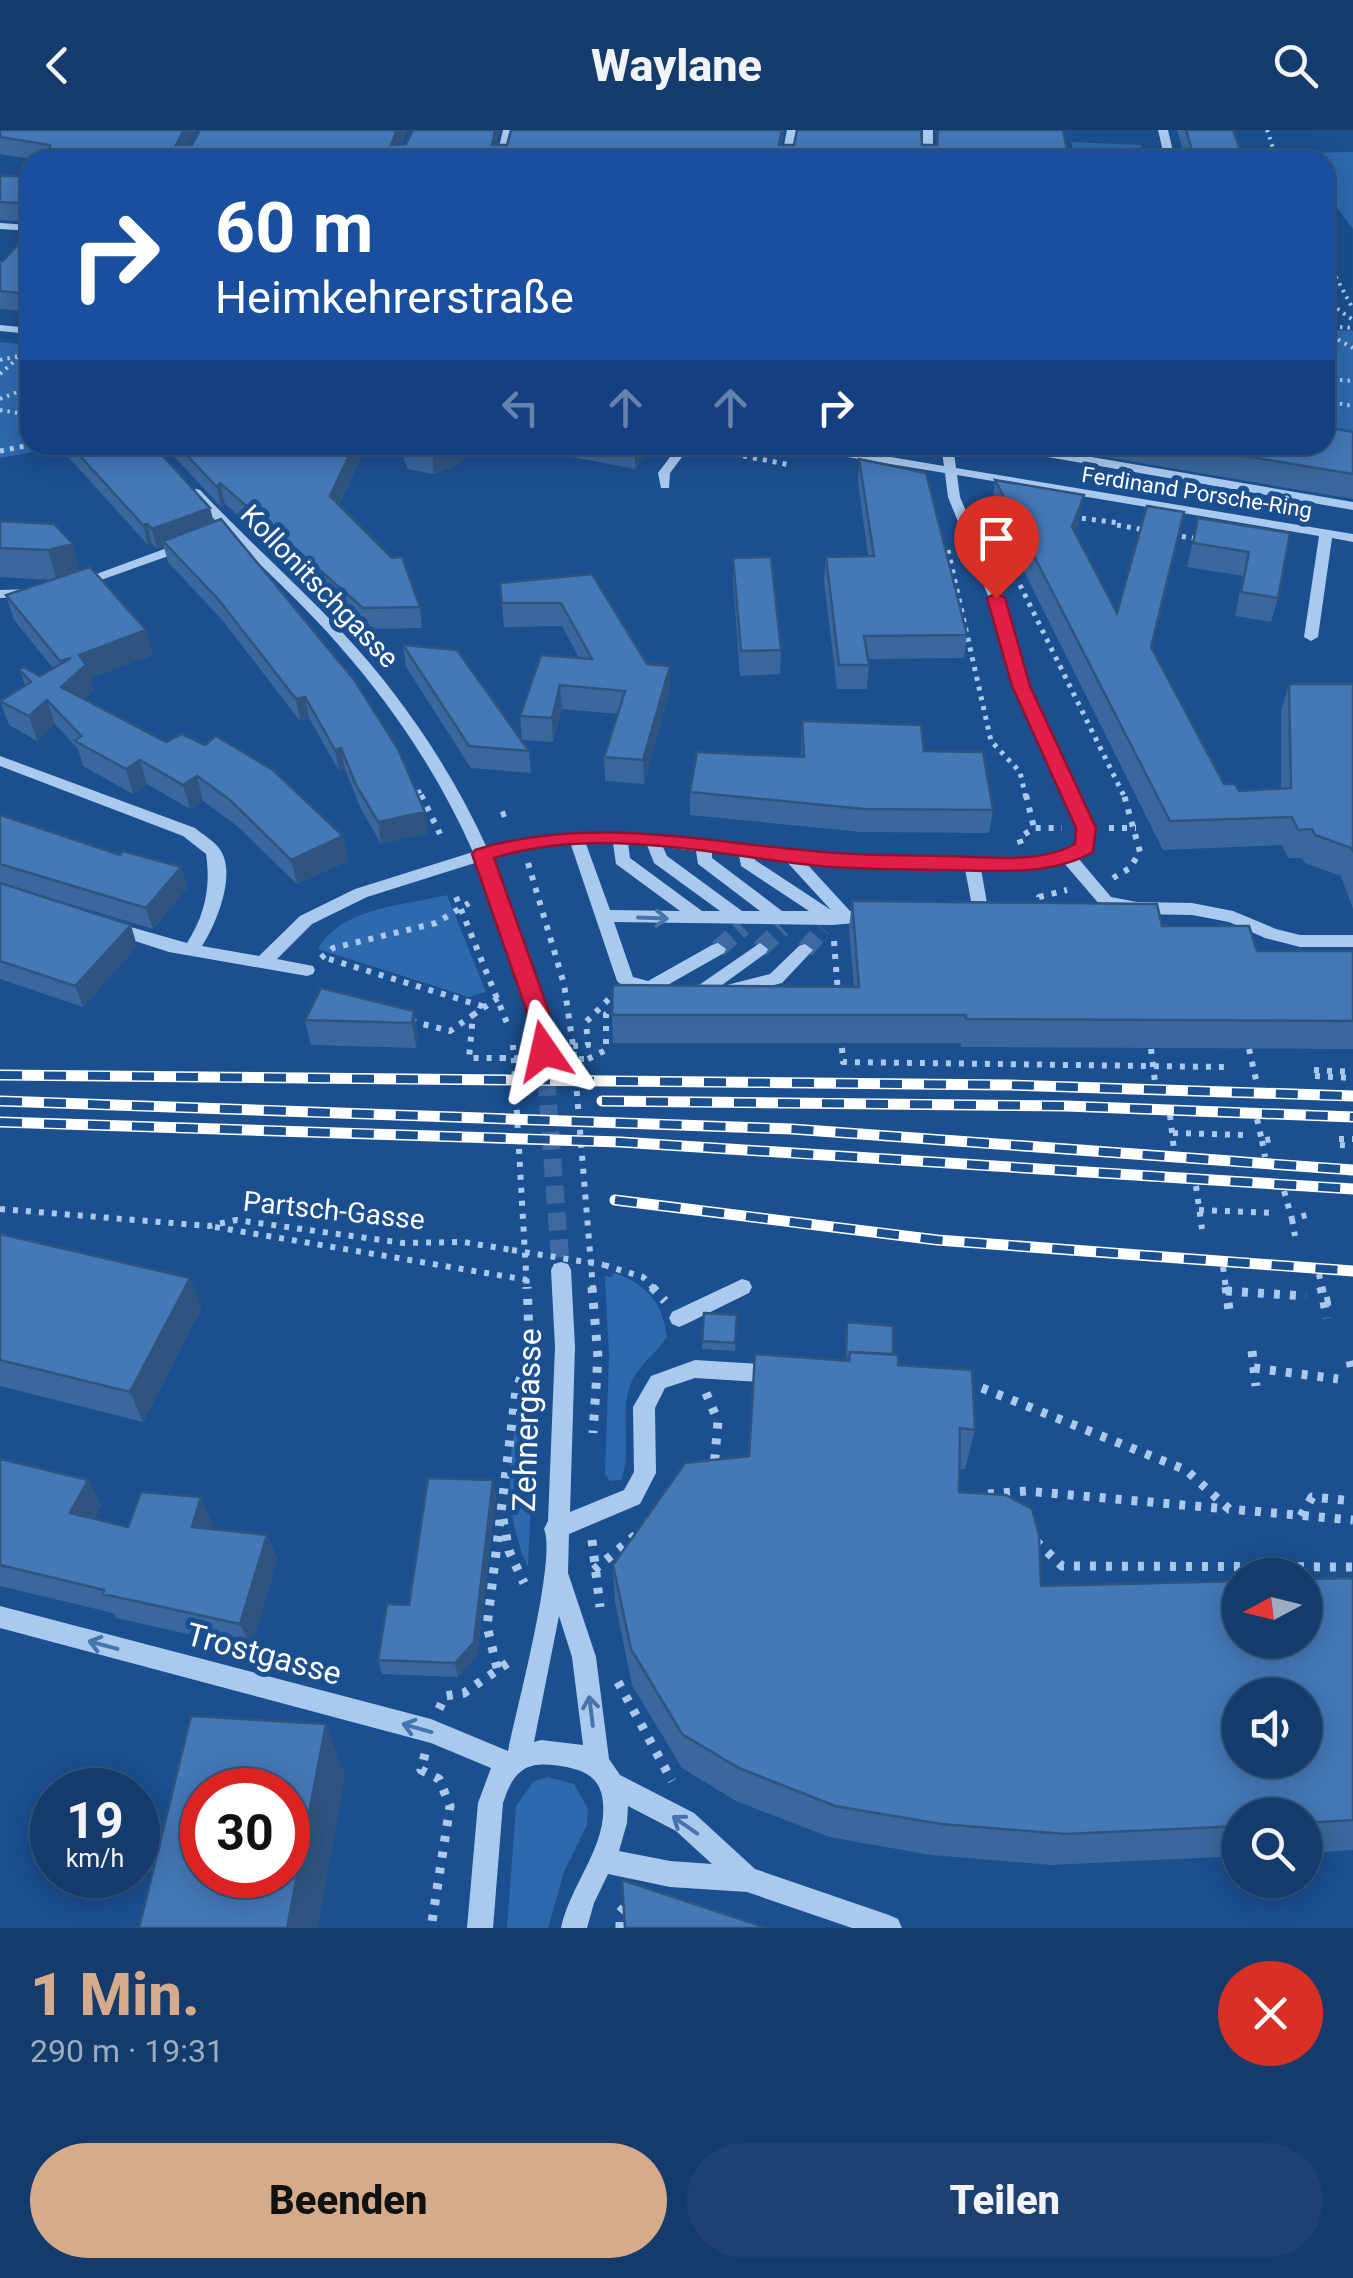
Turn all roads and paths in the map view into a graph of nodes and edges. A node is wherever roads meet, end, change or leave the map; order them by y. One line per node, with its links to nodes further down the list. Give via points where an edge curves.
1 (1335, 276): 2 (path)
2 (1353, 309)
3 (20, 357): 4 (path); 5 (path)
4 (0, 360)
5 (0, 374)
6 (678, 455): 13 (street)
7 (854, 455): 11 (street, Ferdinand Porsche-Ring)
8 (948, 455): 11 (street)
9 (1058, 455): 10 (street)
10 (1080, 459): 12 (street); 15 (street)
11 (950, 472): 15 (street, Ferdinand Porsche-Ring); 46 (street, via 1021,686 1086,828 1085,847)
12 (1206, 480): 16 (street); 17 (street)
13 (664, 484)
14 (190, 488): 19 (street, Kollonitschgasse)
15 (1068, 492): 17 (street, Ferdinand Porsche-Ring)
16 (1353, 506)
17 (1198, 513): 23 (street, Ferdinand Porsche-Ring)
18 (1096, 522): 20 (path)
19 (229, 530): 24 (street); 44 (street, Kollonitschgasse, via 342,639 412,728)
20 (1153, 531)
21 (944, 533): 37 (path, via 991,741 1020,772)
22 (1172, 534): 26 (path)
23 (1326, 534): 25 (street, Ferdinand Porsche-Ring); 32 (street)
24 (211, 536)
25 (1353, 538)
26 (1209, 541)
27 (194, 542): 29 (street)
28 (1012, 570): 49 (path, via 1136,828 1140,850 1132,866)
29 (60, 588)
30 (44, 593): 31 (street)
31 (0, 594)
32 (1311, 638)
33 (0, 762): 66 (street, via 188,832 214,852 216,905)
34 (410, 774): 41 (path, via 443,833)
35 (513, 811): 36 (path)
36 (501, 814)
37 (1034, 828)
38 (576, 837): 39 (street); 44 (street); 54 (street)
39 (620, 837): 40 (street); 56 (street, via 622,860)
40 (653, 840): 42 (street); 58 (street, via 660,860)
41 (436, 843)
42 (704, 845): 43 (street); 59 (street, via 704,860)
43 (746, 850): 45 (street); 61 (street, via 747,862)
44 (482, 854): 64 (street, via 361,893 306,920); 82 (street, Kollonitschgasse, via 537,1009)
45 (791, 856): 47 (street); 61 (street)
46 (1068, 857): 47 (street); 49 (street)
47 (972, 864): 53 (street, via 980,904)
48 (527, 871): 79 (path, via 564,984)
49 (1088, 884): 60 (path, via 1039,898); 63 (street, via 1106,901 1137,908 1192,908 1300,941)
50 (456, 897): 52 (path)
51 (469, 903): 52 (path)
52 (460, 908): 68 (path, via 436,922 332,948); 73 (path)
53 (947, 915)
54 (602, 916): 56 (street, one-way to 56); 71 (street, via 626,981)
55 (896, 916): 61 (street)
56 (702, 919): 58 (street)
57 (94, 922): 66 (street)
58 (746, 922): 59 (street)
59 (785, 922): 61 (street)
60 (1042, 926)
61 (826, 932): 62 (path); 72 (street, via 776,978 744,989); 74 (path)
62 (853, 939)
63 (1353, 941)
64 (281, 942): 68 (path); 69 (street)
65 (718, 949): 71 (street)
66 (190, 950): 69 (street)
67 (760, 950): 72 (street)
68 (322, 957): 70 (path); 75 (path)
69 (262, 964): 70 (street)
70 (308, 970)
71 (647, 989): 72 (street)
72 (705, 989)
73 (498, 998): 75 (path); 113 (path, via 514,1050)
74 (839, 1003)
75 (485, 1006): 76 (path)
76 (474, 1015): 77 (path, via 450,1031); 79 (path, bridge, via 470,1058 588,1059 606,1050 606,1014 619,1004 606,1001 586,1022 588,1045)
77 (398, 1018)
78 (840, 1022): 83 (path, via 843,1062)
79 (573, 1046): 131 (path, via 597,1340)
80 (1151, 1049): 83 (path)
81 (1249, 1050): 88 (path)
82 (544, 1051)
83 (1152, 1066): 84 (path); 87 (path)
84 (1225, 1066)
85 (1314, 1073): 86 (path)
86 (1353, 1075)
87 (1156, 1082)
88 (1256, 1084)
89 (1170, 1115): 91 (path)
90 (1257, 1119): 94 (path)
91 (1172, 1133): 92 (path); 97 (path)
92 (1244, 1135)
93 (1276, 1138): 94 (path)
94 (1262, 1141): 98 (path)
95 (1340, 1142): 96 (path)
96 (1353, 1143)
97 (1174, 1150)
98 (1265, 1156)
99 (1196, 1186): 102 (path)
100 (1284, 1192): 105 (path)
101 (0, 1209): 106 (path, Partsch-Gasse)
102 (1199, 1210): 103 (path); 107 (path)
103 (1274, 1213)
104 (1307, 1215): 105 (path)
105 (1292, 1218): 108 (path)
106 (209, 1226): 109 (path, Partsch-Gasse, bridge, via 236,1220 403,1243 463,1242); 113 (path)
107 (1202, 1229)
108 (1296, 1236)
109 (604, 1265)
110 (1223, 1267): 115 (path)
111 (561, 1270): 145 (street, Zehnergasse)
112 (1318, 1274): 118 (path)
113 (527, 1280): 140 (path, via 530,1340 516,1390)
114 (742, 1287): 120 (street)
115 (1226, 1290): 116 (path); 119 (path)
116 (1306, 1296)
117 (1340, 1299): 118 (path)
118 (1324, 1302): 121 (path)
119 (1229, 1310)
120 (680, 1318)
121 (1327, 1318)
122 (1252, 1352): 124 (path)
123 (1350, 1361): 126 (path)
124 (1254, 1368): 128 (path); 129 (path)
125 (695, 1369): 127 (street); 132 (path, via 718,1420); 141 (street, via 658,1382 644,1407 645,1473 632,1498)
126 (1353, 1374)
127 (788, 1376)
128 (1338, 1379)
129 (1256, 1386)
130 (955, 1387): 139 (path, via 982,1388 1186,1470)
131 (593, 1435)
132 (714, 1472): 133 (path); 134 (path)
133 (734, 1473)
134 (702, 1478)
135 (968, 1493): 136 (path)
136 (988, 1494): 138 (path); 139 (path, via 1026,1491)
137 (1353, 1501): 142 (path, via 1312,1498)
138 (1000, 1506)
139 (1229, 1509): 142 (path)
140 (502, 1511): 150 (path); 154 (path, via 487,1626)
141 (590, 1516): 145 (street); 148 (path)
142 (1301, 1516): 143 (path)
143 (1353, 1520)
144 (647, 1525): 148 (path)
145 (556, 1529): 149 (street, Zehnergasse)
146 (1024, 1530): 147 (path, via 1062,1566)
147 (1353, 1568)
148 (594, 1571): 152 (path)
149 (556, 1572): 153 (street, Zehnergasse); 157 (street, Zehnergasse, one-way to 149, via 584,1657)
150 (528, 1602)
151 (0, 1618): 155 (street, Trostgasse, one-way to 151)
152 (603, 1624)
153 (538, 1658): 154 (path, via 516,1658); 156 (street, Zehnergasse)
154 (497, 1668): 155 (path, via 464,1693 445,1696)
155 (430, 1732): 156 (street, Trostgasse); 160 (path, via 421,1770 439,1779 450,1806)
156 (514, 1759): 157 (street, via 558,1751); 161 (street, Zehnergasse, via 498,1776 490,1803)
157 (604, 1774): 158 (street, Zehnergasse, via 616,1825); 159 (street, one-way to 157, via 685,1822)
158 (602, 1860): 159 (street); 162 (street, Zehnergasse, via 576,1908)
159 (748, 1880): 163 (street)
160 (431, 1928)
161 (480, 1928)
162 (574, 1928)
163 (889, 1928)

